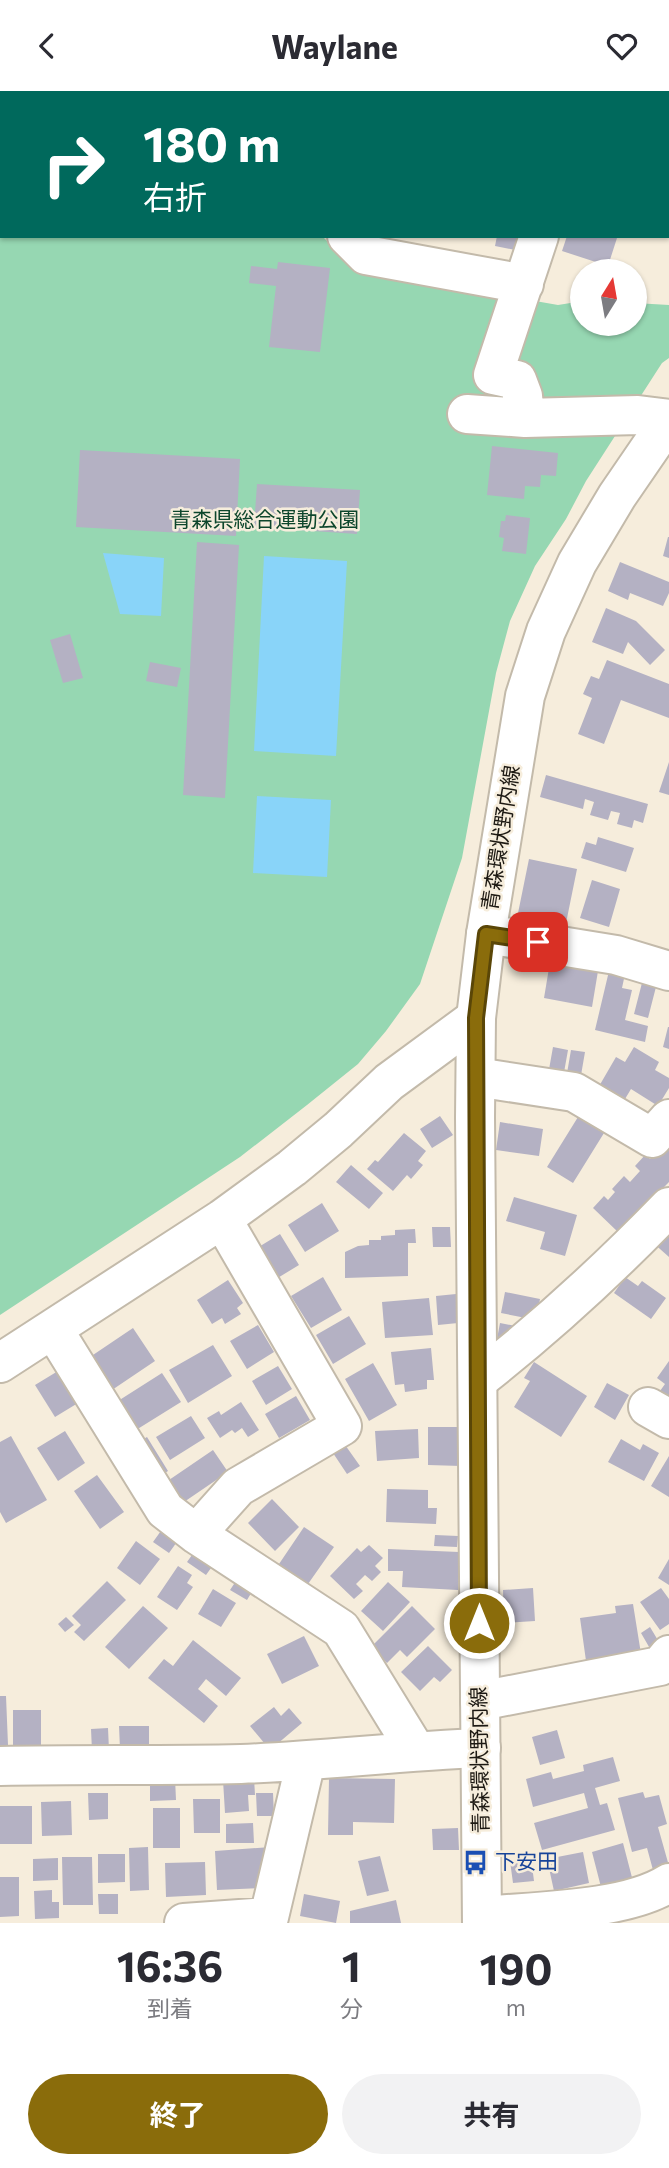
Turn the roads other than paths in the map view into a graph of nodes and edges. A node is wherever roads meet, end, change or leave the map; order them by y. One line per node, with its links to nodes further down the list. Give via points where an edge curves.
1 (348, 238): 3 (street, via 366,255)
2 (538, 238): 3 (street)
3 (524, 284): 5 (street, via 493,375 517,380)
4 (467, 414): 5 (street)
5 (525, 418): 6 (street, via 638,415)
6 (669, 420): 7 (street, 青森環状野内線, via 577,563 546,631 525,697)
7 (486, 934): 8 (street, via 616,955); 9 (street, 青森環状野内線)
8 (669, 971)
9 (476, 1018): 10 (street, 青森環状野内線); 13 (street, via 389,1082 301,1160)
10 (476, 1077): 11 (street, via 574,1092 652,1139); 16 (street, 青森環状野内線)
11 (669, 1119)
12 (669, 1207): 16 (street, via 536,1335)
13 (222, 1219): 14 (street); 17 (street, via 342,1426 238,1487)
14 (53, 1329): 15 (street); 17 (street, via 165,1510)
15 (0, 1363)
16 (478, 1380): 19 (street, 青森環状野内線)
17 (196, 1534): 21 (street, via 341,1629)
18 (669, 1655): 19 (street, via 660,1666)
19 (480, 1700): 20 (street, 青森環状野内線)
20 (481, 1748): 21 (street); 25 (street, 青森環状野内線)
21 (416, 1751): 22 (street)
22 (306, 1761): 23 (street); 26 (street, via 269,1917)
23 (0, 1766)
24 (669, 1883): 25 (street, via 655,1892 604,1904)
25 (482, 1920)
26 (184, 1923)

